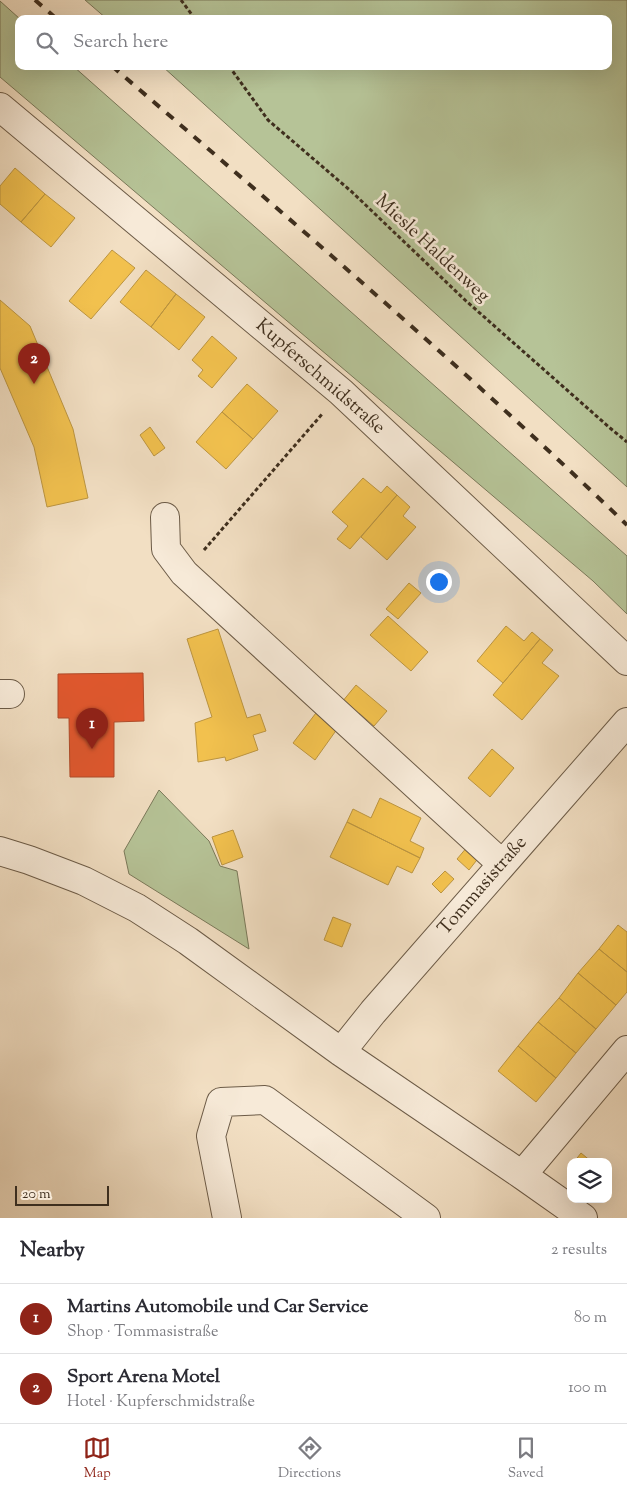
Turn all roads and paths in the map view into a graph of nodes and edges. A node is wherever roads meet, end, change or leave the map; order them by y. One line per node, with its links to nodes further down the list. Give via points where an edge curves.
1 (181, 0): 2 (path)
2 (192, 15)
3 (232, 70): 6 (path, Miesle Haldenweg, via 268,120)
4 (0, 107): 5 (street, Kupferschmidstraße)
5 (341, 392): 8 (path); 9 (street, Kupferschmidstraße)
6 (627, 442)
7 (165, 518): 8 (street, via 166,549)
8 (184, 573): 12 (street)
9 (627, 661)
10 (627, 722): 12 (street, Tommasistraße)
11 (0, 851): 14 (street, via 84,881 137,908)
12 (502, 864): 14 (street, Tommasistraße)
13 (627, 1050): 15 (street)
14 (341, 1052): 15 (street)
15 (522, 1174): 18 (street)
16 (227, 1218): 17 (street, via 211,1136 221,1102 265,1100)
17 (426, 1218)
18 (583, 1218)

